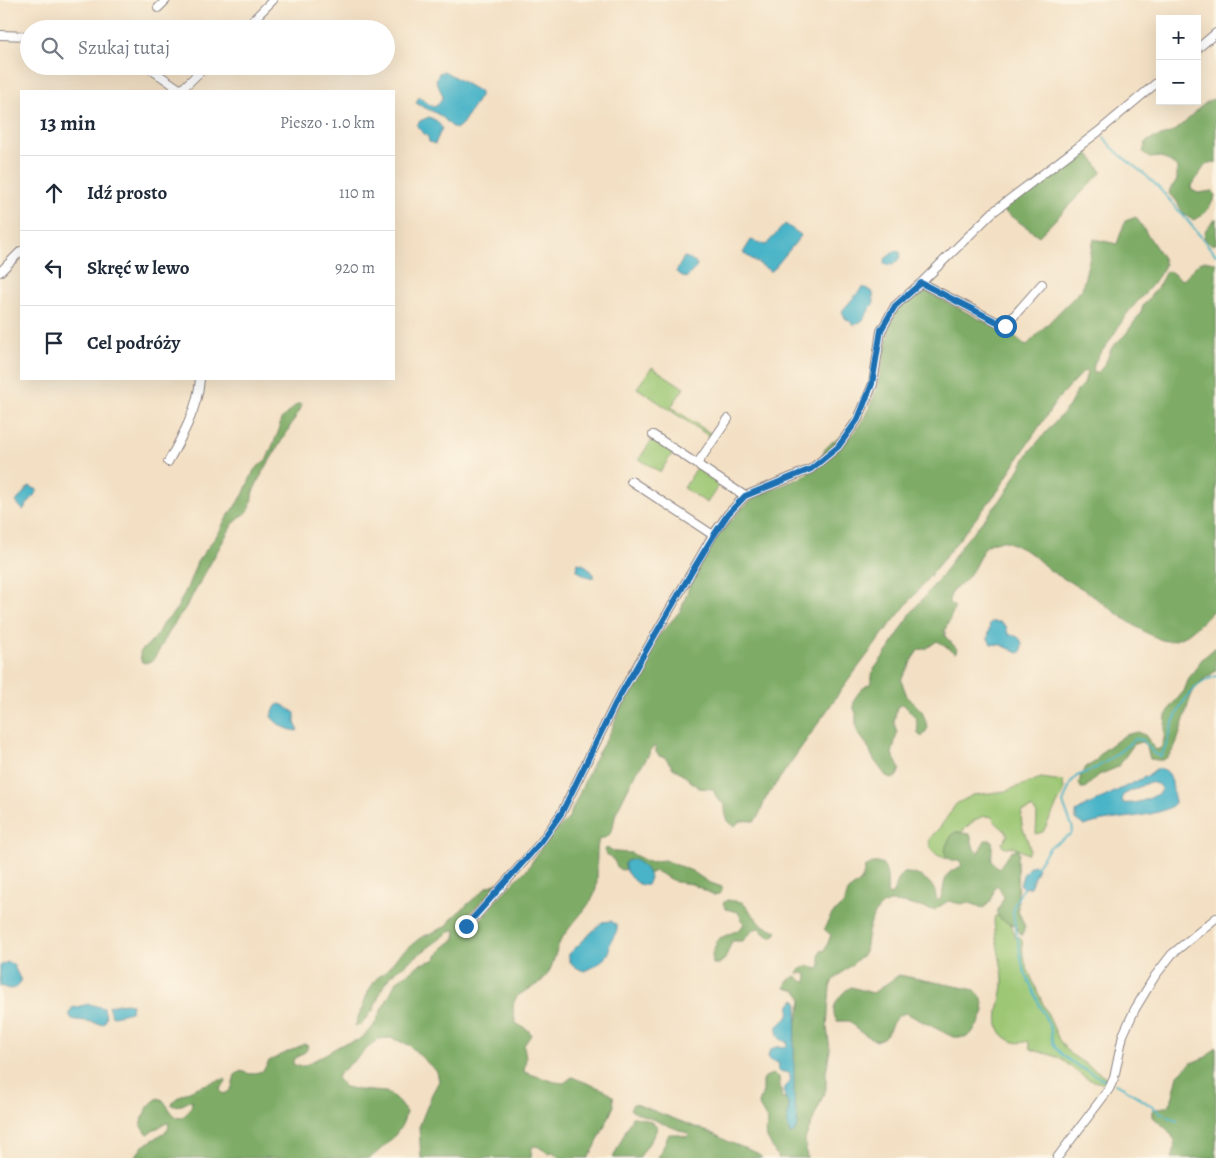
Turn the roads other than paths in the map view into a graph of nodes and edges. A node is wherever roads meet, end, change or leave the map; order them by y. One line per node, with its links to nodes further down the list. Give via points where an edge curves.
1 (166, 0): 3 (street)
2 (273, 0): 4 (street)
3 (158, 8)
4 (253, 20)
5 (1216, 33): 8 (street)
6 (0, 35): 7 (street)
7 (20, 36)
8 (1201, 46)
9 (159, 75): 12 (street)
10 (197, 75): 13 (street)
11 (1156, 83): 16 (street, via 993,212)
12 (180, 90)
13 (182, 90)
14 (20, 252): 15 (street)
15 (0, 272)
16 (921, 283): 17 (street, via 1005,326); 24 (street, via 895,306 881,330 872,384 858,419 838,447 811,469)
17 (1042, 284)
18 (200, 380): 21 (street, via 192,413)
19 (728, 418): 22 (street)
20 (653, 435): 22 (street)
21 (168, 462)
22 (697, 464): 24 (street)
23 (631, 481): 25 (street)
24 (745, 496): 25 (street)
25 (714, 535): 27 (street, via 615,704 562,812 541,842)
26 (1216, 918): 28 (street, via 1172,954 1155,976 1126,1026 1109,1089)
27 (466, 926)
28 (1056, 1158)

